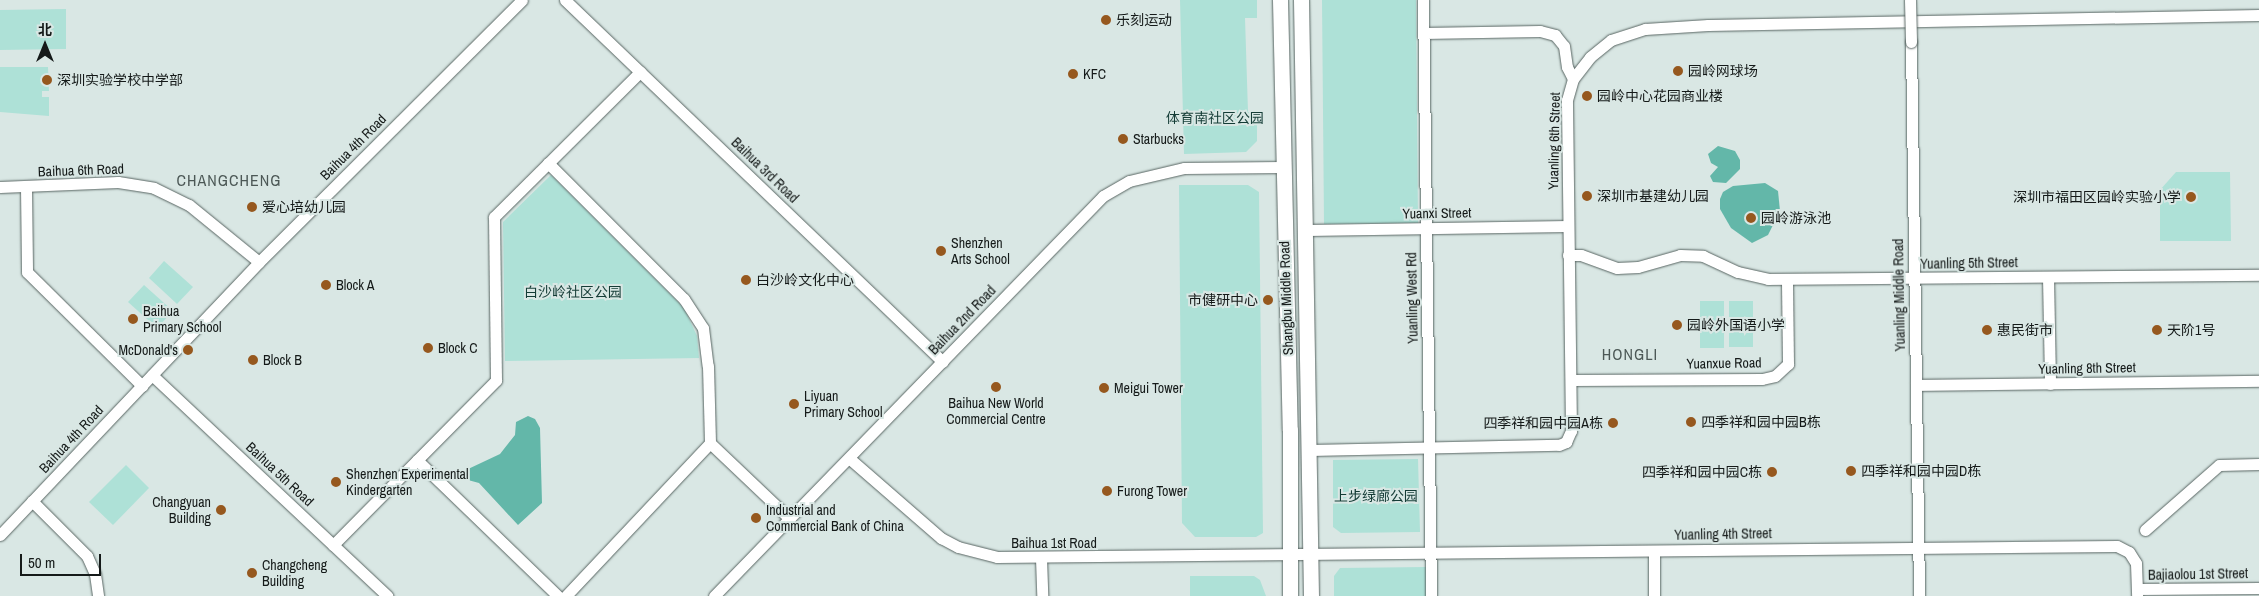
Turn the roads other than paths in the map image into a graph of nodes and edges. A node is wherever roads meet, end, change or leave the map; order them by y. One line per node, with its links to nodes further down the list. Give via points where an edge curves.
1 (522, 0): 19 (street, Baihua 4th Road)
2 (566, 0): 9 (street, Baihua 3rd Road)
3 (1280, 0): 12 (main road, Shangbu Middle Road)
4 (1301, 0): 17 (main road, Shangbu Middle Road)
5 (1423, 0): 8 (street, Yuanling West Rd)
6 (1910, 0): 22 (street, Yuanling Middle Road, bridge)
7 (2259, 15): 10 (street, Yuanling 6th Street, via 1658,27 1611,40 1590,57)
8 (1423, 33): 10 (street, via 1540,31 1555,35 1564,46 1567,67); 16 (street, Yuanling West Rd)
9 (640, 72): 11 (street); 24 (street, Baihua 3rd Road)
10 (1573, 78): 15 (street, Yuanling 6th Street, via 1567,100)
11 (548, 163): 31 (street, via 697,315 707,347); 35 (street, via 494,217 496,380)
12 (1282, 167): 24 (street, Baihua 2nd Road, via 1184,168 1129,181 1104,196); 45 (main road, Shangbu Middle Road, via 1290,430)
13 (0, 187): 14 (street, Baihua 6th Road)
14 (26, 187): 19 (street, Baihua 6th Road, via 118,182 154,188 201,213); 30 (street, via 27,272)
15 (1568, 226): 16 (street, Yuanxi Street); 18 (street, Yuanling 6th Street)
16 (1426, 229): 17 (street, Yuanxi Street); 32 (street, Yuanling West Rd)
17 (1307, 230): 33 (main road, Shangbu Middle Road)
18 (1568, 255): 23 (street, Yuanling 5th Street, via 1581,255 1617,268 1638,267 1680,255 1703,256 1756,277); 26 (street, Yuanling 6th Street)
19 (259, 262): 25 (street, Baihua 4th Road)
20 (2259, 275): 21 (street, Yuanling 5th Street)
21 (2048, 277): 22 (street, Yuanling 5th Street); 28 (street)
22 (1914, 278): 23 (street, Yuanling 5th Street); 29 (street, Yuanling Middle Road)
23 (1791, 279): 26 (street, Yuanxue Road, via 1788,364 1775,376 1762,379)
24 (942, 362): 34 (street, Baihua 2nd Road)
25 (152, 374): 30 (street, Baihua 4th Road); 41 (street, Baihua 5th Road)
26 (1571, 380): 32 (street, Yuanling 6th Street, via 1571,431 1566,442 1558,445)
27 (2259, 381): 28 (street, Yuanling 8th Street)
28 (2050, 384): 29 (street, Yuanling 8th Street)
29 (1916, 385): 42 (street, Yuanling Middle Road)
30 (142, 386): 37 (street, Baihua 4th Road)
31 (710, 443): 38 (street); 53 (street)
32 (1429, 448): 33 (street, Yuanling 6th Street); 44 (street, Yuanling West Rd)
33 (1310, 450): 46 (main road, Shangbu Middle Road)
34 (850, 459): 38 (street, Baihua 2nd Road); 47 (street, Baihua 1st Road, via 941,538 958,547 997,557)
35 (417, 460): 41 (street); 52 (street)
36 (2259, 464): 39 (street, via 2220,465)
37 (32, 501): 40 (street, Baihua 4th Road); 50 (street, via 87,556 95,574)
38 (790, 519): 54 (street, Baihua 2nd Road)
39 (2145, 530)
40 (0, 535)
41 (333, 545): 51 (street, Baihua 5th Road)
42 (1919, 546): 43 (street, Yuanling 4th Street); 49 (street, Yuanling 4th Street, via 2117,546 2129,552 2136,562); 60 (street, Yuanling Middle Road)
43 (1654, 551): 44 (street, Yuanling 4th Street); 59 (street)
44 (1431, 554): 46 (street, Yuanling 4th Street); 58 (street, Yuanling West Rd)
45 (1290, 556): 46 (street, Baihua 1st Road); 47 (street, Baihua 1st Road); 56 (main road, Shangbu Middle Road)
46 (1311, 556): 57 (main road, Shangbu Middle Road)
47 (1042, 558): 55 (street)
48 (2259, 588): 49 (street, Bajiaolou 1st Street)
49 (2137, 593)
50 (98, 596)
51 (387, 596)
52 (558, 596)
53 (566, 596)
54 (714, 596)
55 (1042, 596)
56 (1290, 596)
57 (1311, 596)
58 (1432, 596)
59 (1654, 596)
60 (1919, 596)

